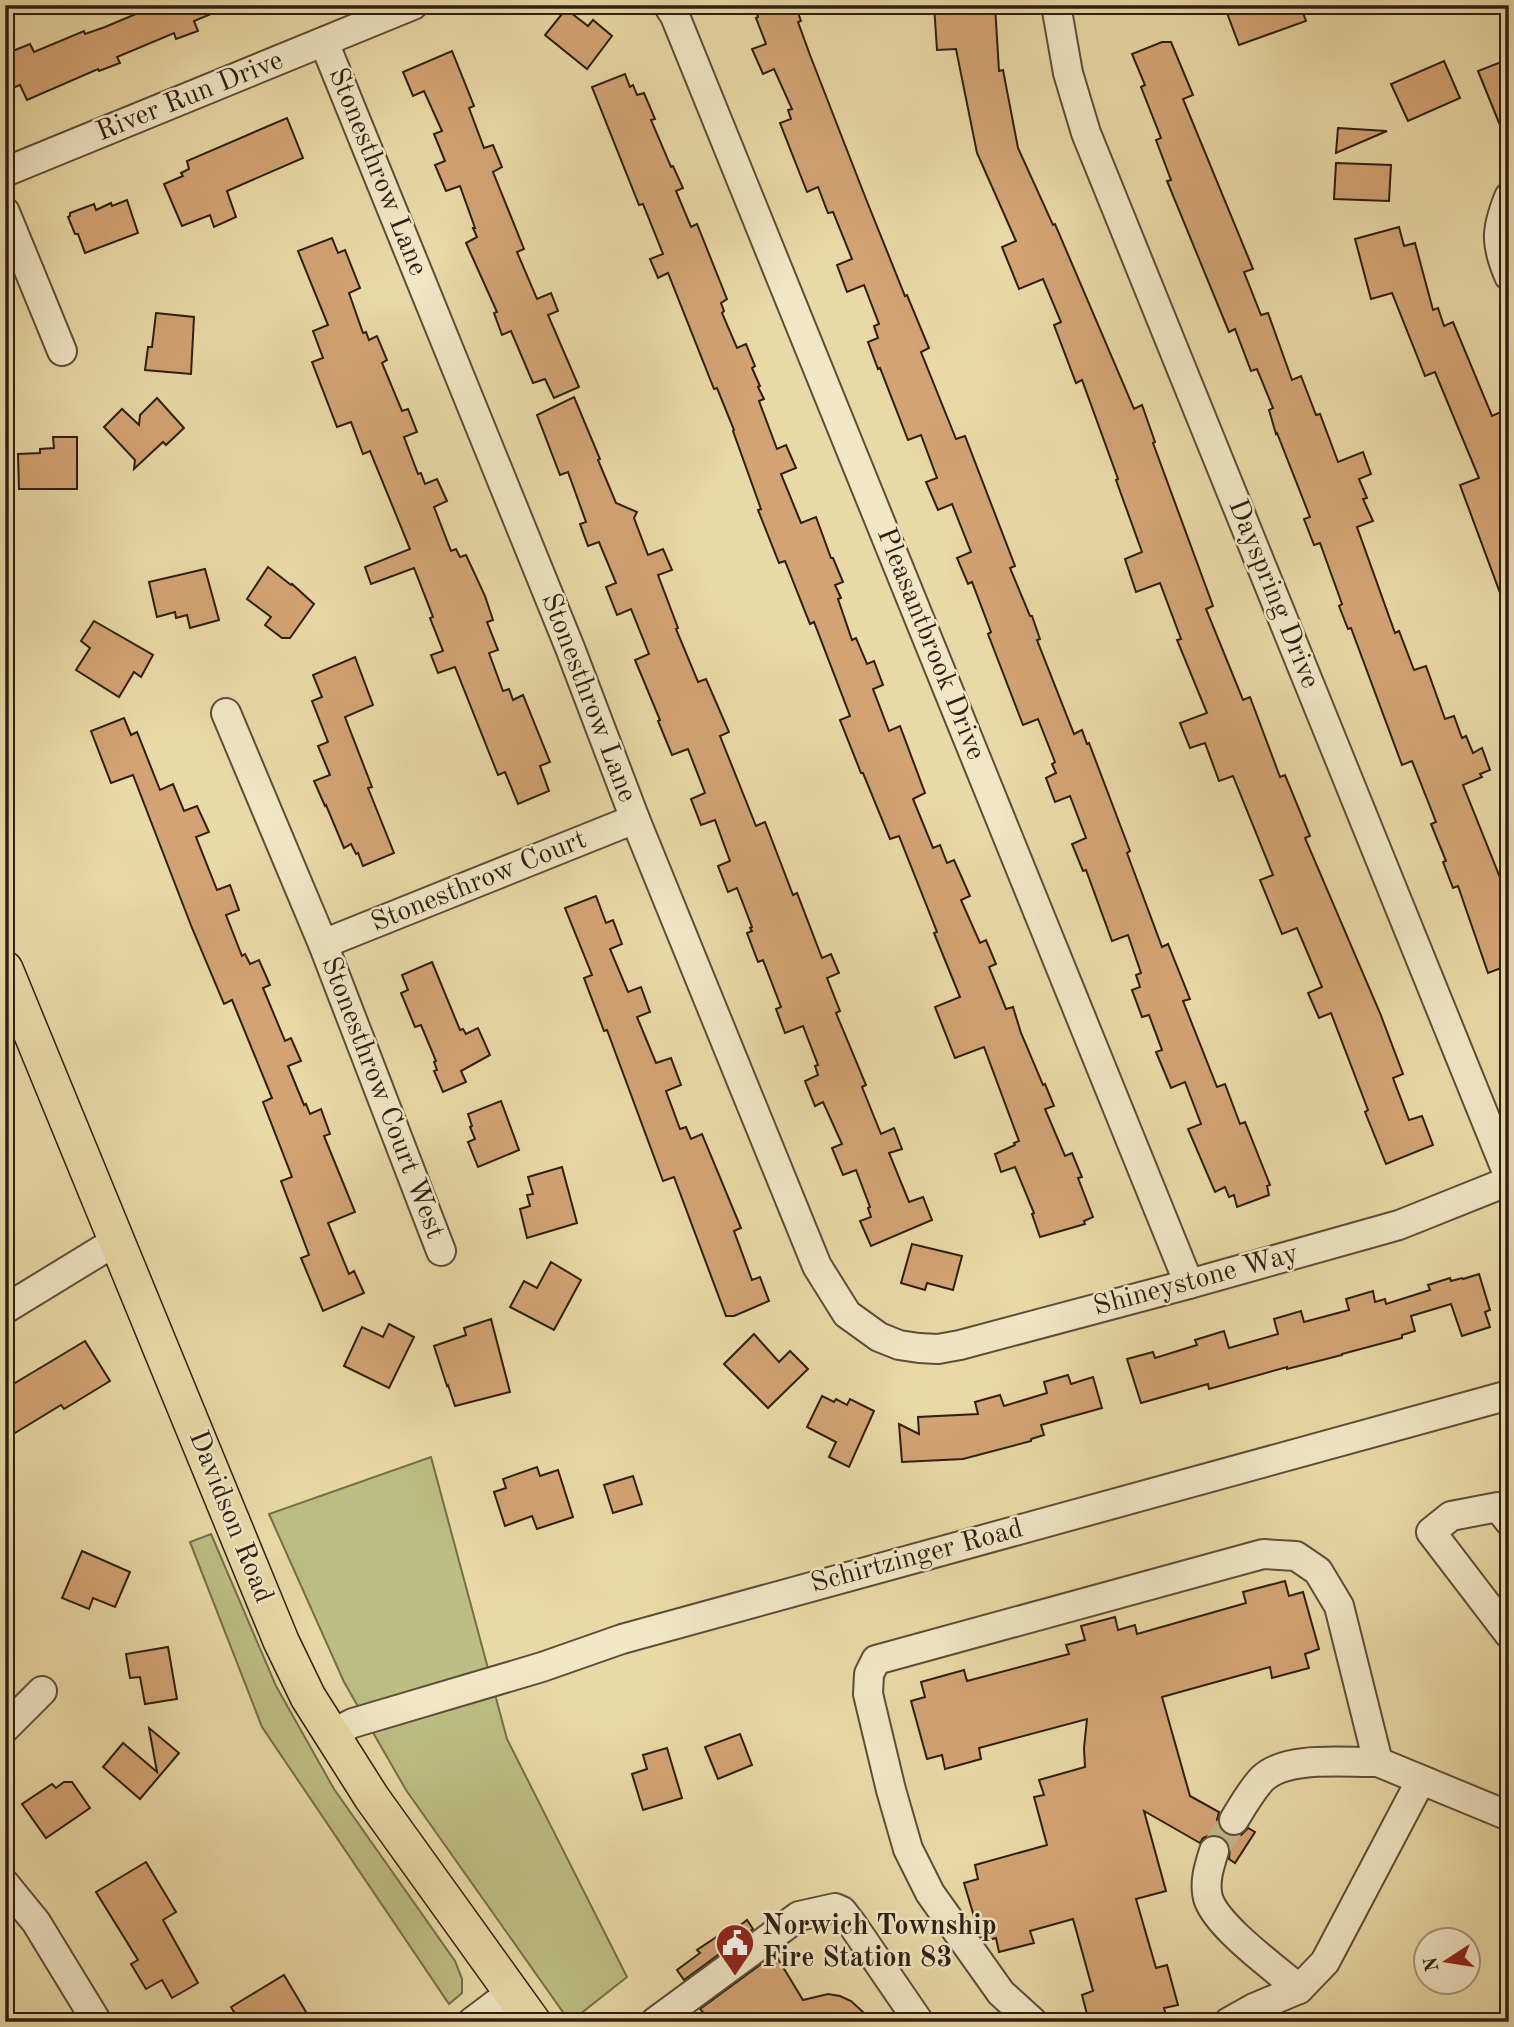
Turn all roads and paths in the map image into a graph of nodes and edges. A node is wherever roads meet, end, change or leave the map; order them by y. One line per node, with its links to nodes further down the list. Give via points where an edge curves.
1 (413, 5): 4 (street, River Run Drive)
2 (668, 5): 17 (street, Pleasantbrook Drive)
3 (1056, 5): 14 (street, Dayspring Drive, via 1068,73 1086,133)
4 (324, 42): 5 (street, River Run Drive); 11 (street, Stonesthrow Lane)
5 (5, 172)
6 (1509, 197): 8 (street, via 1499,226 1500,255)
7 (5, 212): 9 (street)
8 (1509, 276)
9 (62, 351)
10 (226, 713): 12 (street, Stonesthrow Court West)
11 (635, 819): 12 (street, Stonesthrow Court); 19 (street, Stonesthrow Lane, via 817,1266 847,1314)
12 (323, 944): 16 (street, Stonesthrow Court West)
13 (5, 969): 15 (main road, Davidson Road)
14 (1509, 1179): 17 (street, Shineystone Way, via 1399,1225)
15 (118, 1240): 18 (street); 25 (main road, Davidson Road, via 281,1641)
16 (441, 1251)
17 (1189, 1284): 19 (street, Shineystone Way, via 938,1349 899,1345)
18 (5, 1309)
19 (879, 1337)
20 (1509, 1395): 25 (street, Schirtzinger Road, via 622,1639)
21 (1509, 1521): 22 (street, via 1498,1507 1451,1516 1431,1532)
22 (1509, 1634)
23 (42, 1691): 24 (street)
24 (5, 1728)
25 (331, 1734): 33 (main road, Davidson Road)
26 (1378, 1762): 27 (street); 29 (street, via 1303,1762 1279,1767 1263,1778); 39 (street, via 1339,1606 1318,1571 1296,1556 1264,1554 876,1660 869,1674 868,1694 908,1849 929,1893 1001,1993)
27 (1421, 1780): 28 (street); 32 (street, via 1325,1962)
28 (1509, 1816)
29 (1234, 1820)
30 (1214, 1851): 32 (street, via 1206,1879 1213,1911)
31 (5, 1884): 34 (street, via 36,1922)
32 (1299, 1989): 40 (street)
33 (512, 1992): 35 (street); 36 (main road, Davidson Road)
34 (97, 2022)
35 (472, 2022)
36 (533, 2022)
37 (655, 2022): 38 (street, via 799,1916 835,1908 852,1923)
38 (919, 2022)
39 (1033, 2022)
40 (1229, 2022)

